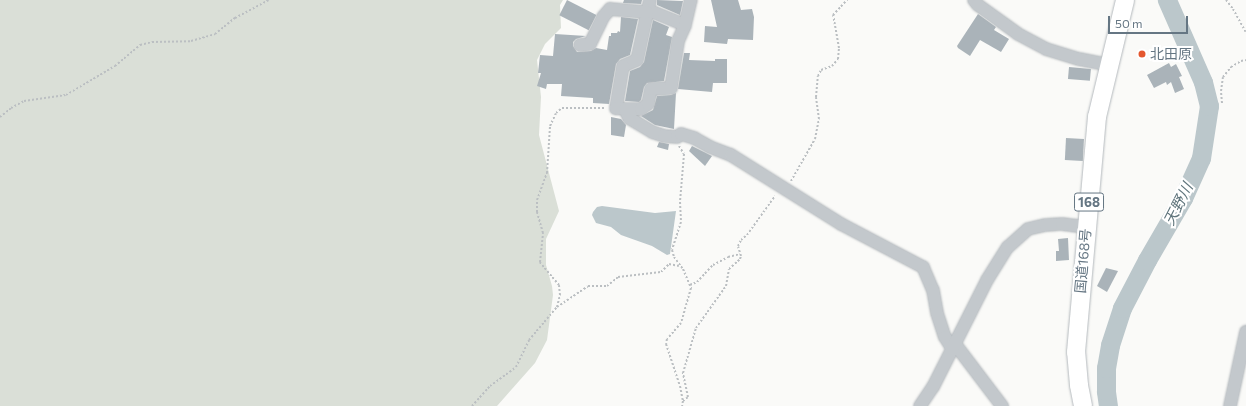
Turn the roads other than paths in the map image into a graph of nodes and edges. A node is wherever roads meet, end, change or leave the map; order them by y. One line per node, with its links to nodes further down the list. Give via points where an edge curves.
1 (691, 0): 6 (street)
2 (974, 0): 8 (street, via 1018,34 1046,49)
3 (1125, 0): 8 (highway, 国道168号 / 168)
4 (614, 4): 5 (street); 7 (street, via 606,12 590,44)
5 (648, 7): 6 (street); 9 (street, via 637,60 623,66)
6 (685, 25): 9 (street, via 678,41 671,88 651,89 648,104 641,109)
7 (580, 46)
8 (1110, 65): 10 (highway, 国道168号 / 168, via 1097,117)
9 (620, 108): 12 (street, via 639,125 664,136 677,137 681,134 731,156 841,224 923,267 933,290 945,337)
10 (1086, 227): 12 (street, via 1046,225 1028,229 1008,247 987,280); 15 (highway, 国道168号 / 168, via 1076,352 1078,385)
11 (1246, 332): 16 (street)
12 (953, 346): 13 (street, via 933,387); 14 (street)
13 (920, 406)
14 (1002, 406)
15 (1083, 406)
16 (1230, 406)

